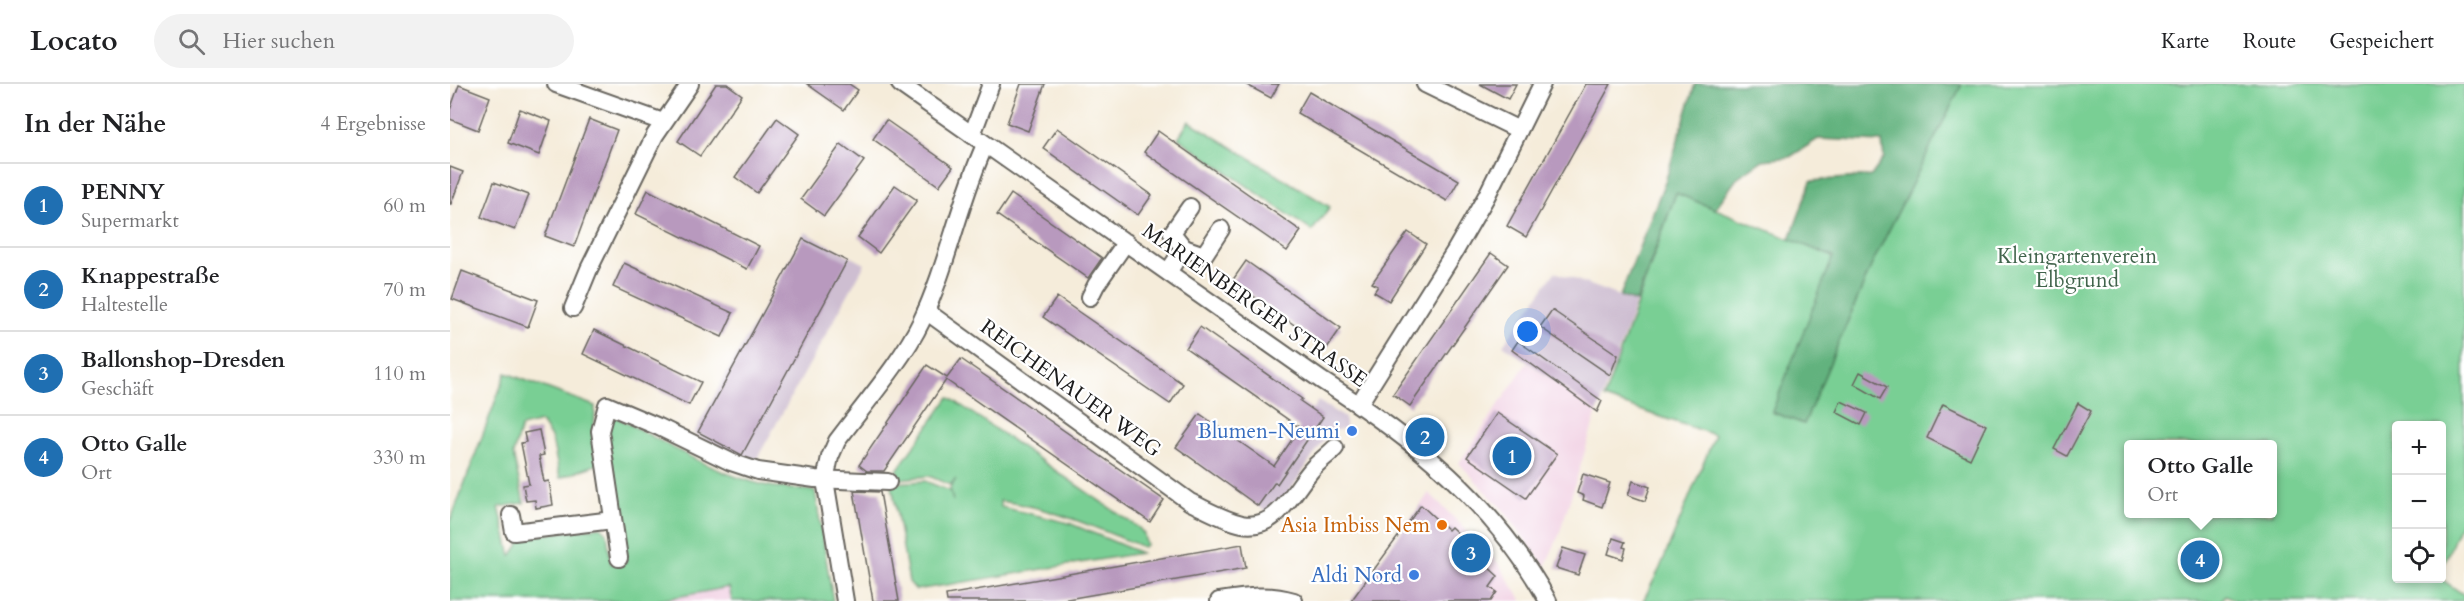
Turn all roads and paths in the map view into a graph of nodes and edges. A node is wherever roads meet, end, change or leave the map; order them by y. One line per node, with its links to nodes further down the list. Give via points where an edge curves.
1 (556, 84): 7 (street)
2 (690, 84): 7 (street)
3 (900, 84): 9 (street, MARIENBERGER STRASSE)
4 (991, 84): 9 (street)
5 (1425, 84): 8 (street)
6 (1542, 84): 8 (street)
7 (663, 122): 16 (street, via 616,212)
8 (1519, 130): 18 (street, via 1455,251)
9 (979, 140): 12 (street, MARIENBERGER STRASSE); 17 (street, via 971,176)
10 (1190, 207): 13 (street, via 1172,233)
11 (1221, 229): 13 (street, via 1204,255)
12 (1126, 242): 14 (street, MARIENBERGER STRASSE); 15 (street)
13 (1184, 248): 14 (street)
14 (1168, 272): 18 (street, MARIENBERGER STRASSE)
15 (1090, 297)
16 (573, 308)
17 (926, 311): 19 (street, REICHENAUER WEG, via 1192,507 1226,519 1250,525 1271,518); 20 (street, via 909,343 837,441)
18 (1359, 404): 28 (street, MARIENBERGER STRASSE, via 1418,447 1467,492 1519,552)
19 (1335, 448)
20 (825, 480): 21 (street); 23 (street, via 750,469 607,405 600,431); 25 (street)
21 (888, 482)
22 (511, 515): 23 (street, via 514,532)
23 (613, 520): 24 (street)
24 (619, 558)
25 (845, 601)
26 (1219, 601): 27 (street, via 1259,595)
27 (1294, 601)
28 (1548, 601)

